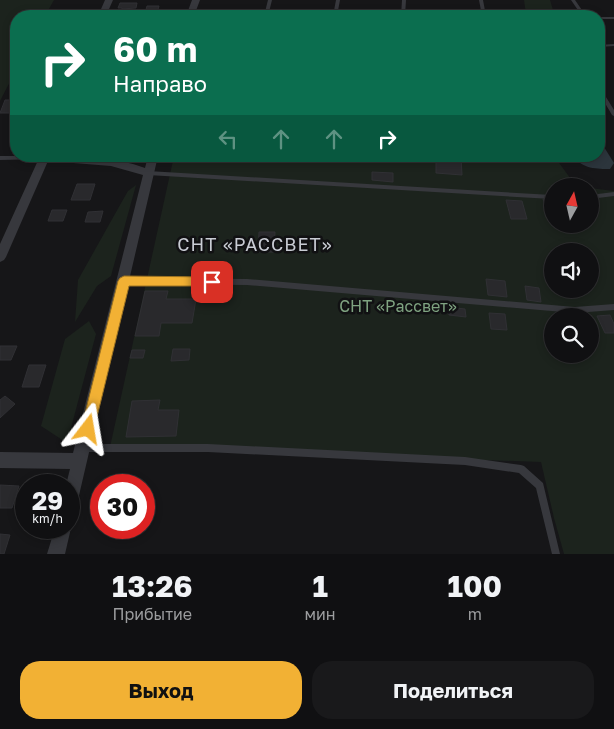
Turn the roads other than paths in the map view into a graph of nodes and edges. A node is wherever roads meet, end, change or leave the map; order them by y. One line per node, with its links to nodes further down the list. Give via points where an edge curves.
1 (605, 100): 2 (lane)
2 (614, 114)
3 (42, 162): 10 (street)
4 (103, 162): 6 (street)
5 (151, 162): 6 (street)
6 (148, 173): 9 (lane); 11 (street)
7 (614, 195): 8 (lane)
8 (599, 196)
9 (544, 197)
10 (0, 257)
11 (124, 281): 12 (lane, via 247,282 575,310); 13 (street)
12 (614, 307)
13 (81, 454): 14 (street); 15 (street); 18 (lane, via 208,448 456,460 521,469 540,486)
14 (0, 460)
15 (76, 474)
16 (60, 539): 17 (street)
17 (56, 554)
18 (556, 554)

